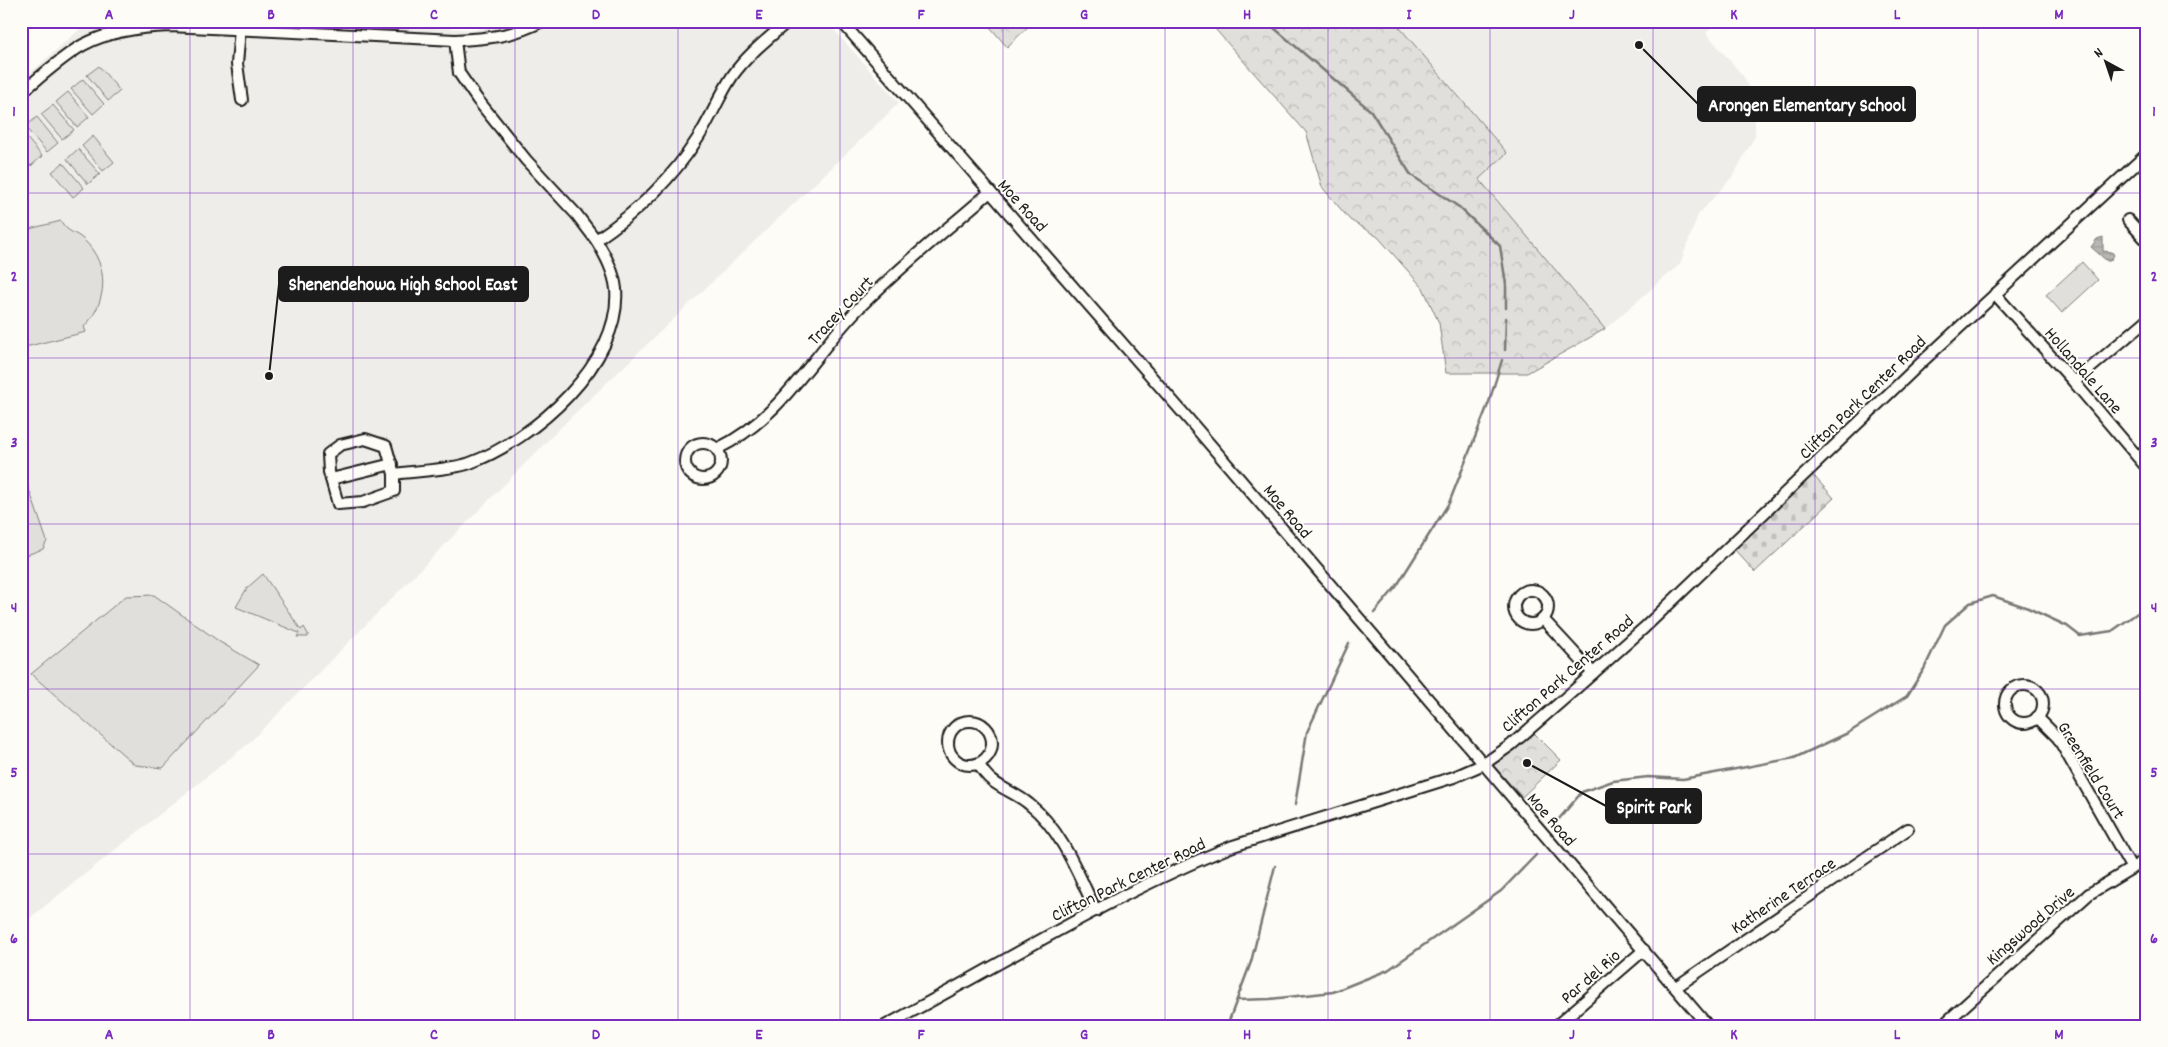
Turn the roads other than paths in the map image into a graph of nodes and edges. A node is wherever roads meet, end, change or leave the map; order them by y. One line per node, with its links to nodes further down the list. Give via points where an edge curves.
1 (542, 21): 5 (street, via 529,28 491,38)
2 (788, 21): 11 (street, via 734,74 697,139 651,197)
3 (840, 21): 9 (street, Moe Road)
4 (240, 29): 5 (street); 6 (street, via 142,27 108,35 82,45); 7 (street, via 237,64)
5 (455, 40): 11 (street, via 460,73 477,99)
6 (21, 93)
7 (242, 100)
8 (2147, 154): 13 (street, Clifton Park Center Road)
9 (990, 192): 16 (street, Tracey Court, via 856,312 778,405 754,428); 24 (street, Moe Road)
10 (2128, 220): 12 (street)
11 (596, 240): 18 (street, via 609,263 616,289 611,330 604,348 584,378 514,441 469,464)
12 (2147, 240)
13 (1995, 294): 15 (street, Hollandale Lane); 21 (street, Clifton Park Center Road)
14 (2147, 320): 15 (street)
15 (2074, 382): 17 (street, Hollandale Lane)
16 (717, 449)
17 (2147, 468)
18 (393, 469): 19 (street); 19 (street, via 394,491 363,502 338,504); 19 (street, via 386,446 364,439 340,445 328,454)
19 (330, 480)
20 (1543, 619): 21 (street)
21 (1594, 673): 24 (street, Clifton Park Center Road, via 1511,745)
22 (2037, 717): 27 (street, Greenfield Court, via 2058,738)
23 (979, 764): 23 (street, via 968,766 958,762 949,749 950,734 961,722 977,722 986,727 992,737 990,753); 28 (street, via 990,780 1029,804 1058,836)
24 (1484, 764): 28 (street, Clifton Park Center Road, via 1454,777 1233,846 1163,876); 29 (street, Moe Road)
25 (1908, 829): 30 (street, Katherine Terrace)
26 (2147, 859): 27 (street, Kingswood Drive)
27 (2132, 867): 34 (street, Kingswood Drive, via 2089,894)
28 (1096, 911): 31 (street, Clifton Park Center Road)
29 (1644, 950): 30 (street, Moe Road); 32 (street, Par del Rio)
30 (1676, 987): 33 (street, Moe Road)
31 (884, 1026)
32 (1556, 1026)
33 (1708, 1026)
34 (1942, 1026)

